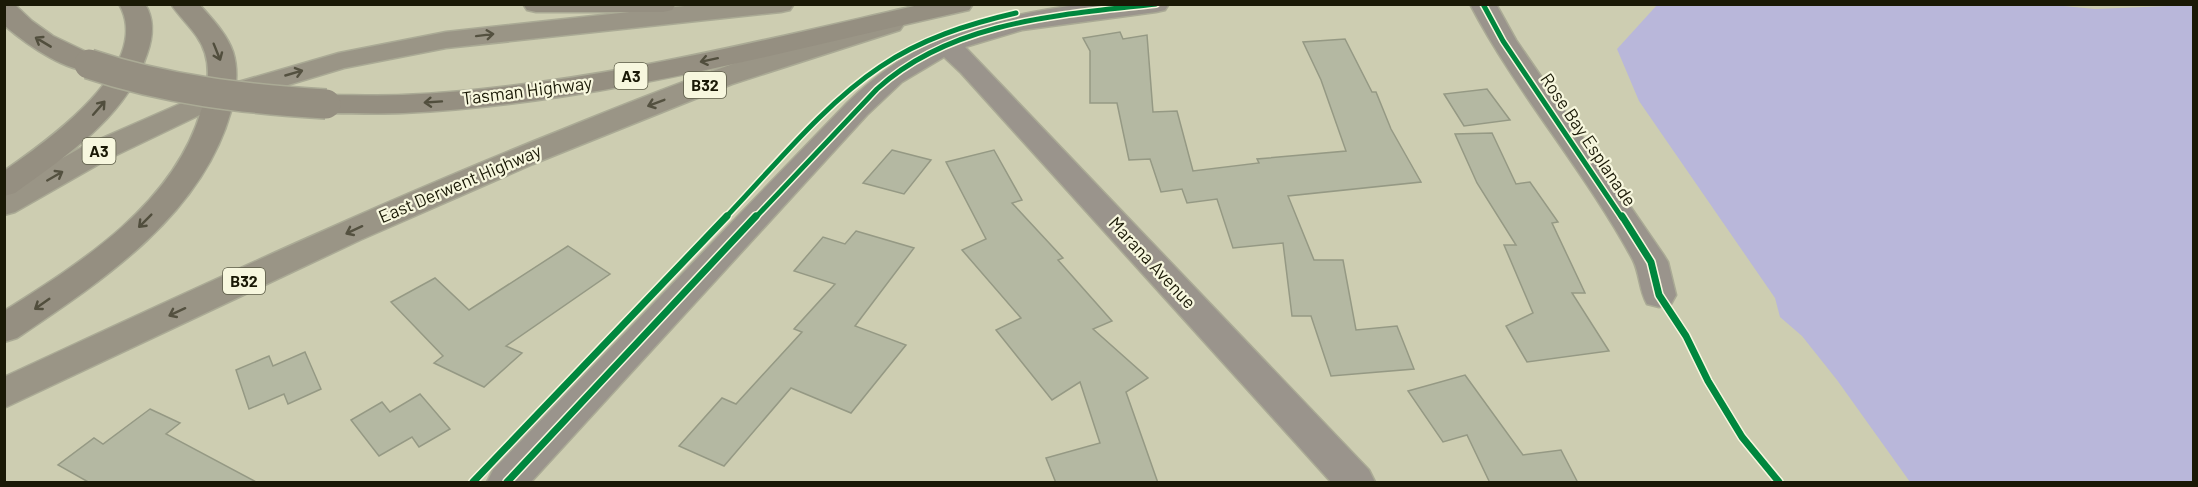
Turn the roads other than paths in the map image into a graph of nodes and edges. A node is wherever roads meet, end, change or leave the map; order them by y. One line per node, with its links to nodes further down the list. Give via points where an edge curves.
1 (132, 4): 14 (highway, A3, one-way to 1, via 69,138 123,81 141,28)
2 (184, 4): 17 (highway, one-way to 17, via 209,34 224,71 207,143 170,196 123,242)
3 (536, 4): 4 (highway)
4 (663, 4)
5 (781, 4): 12 (main road, one-way to 5, via 339,61 446,40)
6 (960, 4): 10 (highway, Tasman Highway / A3)
7 (1155, 4): 11 (street, via 1039,17)
8 (1483, 4): 16 (street, Rose Bay Esplanade, via 1503,41 1651,262)
9 (4, 9): 10 (highway, Tasman Highway / A3, one-way to 9, bridge, via 598,82 457,100 326,104 233,97 141,82 56,50 33,36)
10 (930, 12): 18 (main road, East Derwent Highway / B32, one-way to 18, via 699,86 484,172)
11 (947, 45): 19 (street, via 897,72 857,109); 20 (street, Marana Avenue)
12 (238, 91)
13 (198, 105): 15 (main road, A3, one-way to 13, via 95,153)
14 (4, 186)
15 (4, 206)
16 (1659, 295)
17 (4, 328)
18 (4, 394)
19 (507, 483)
20 (1354, 483)

